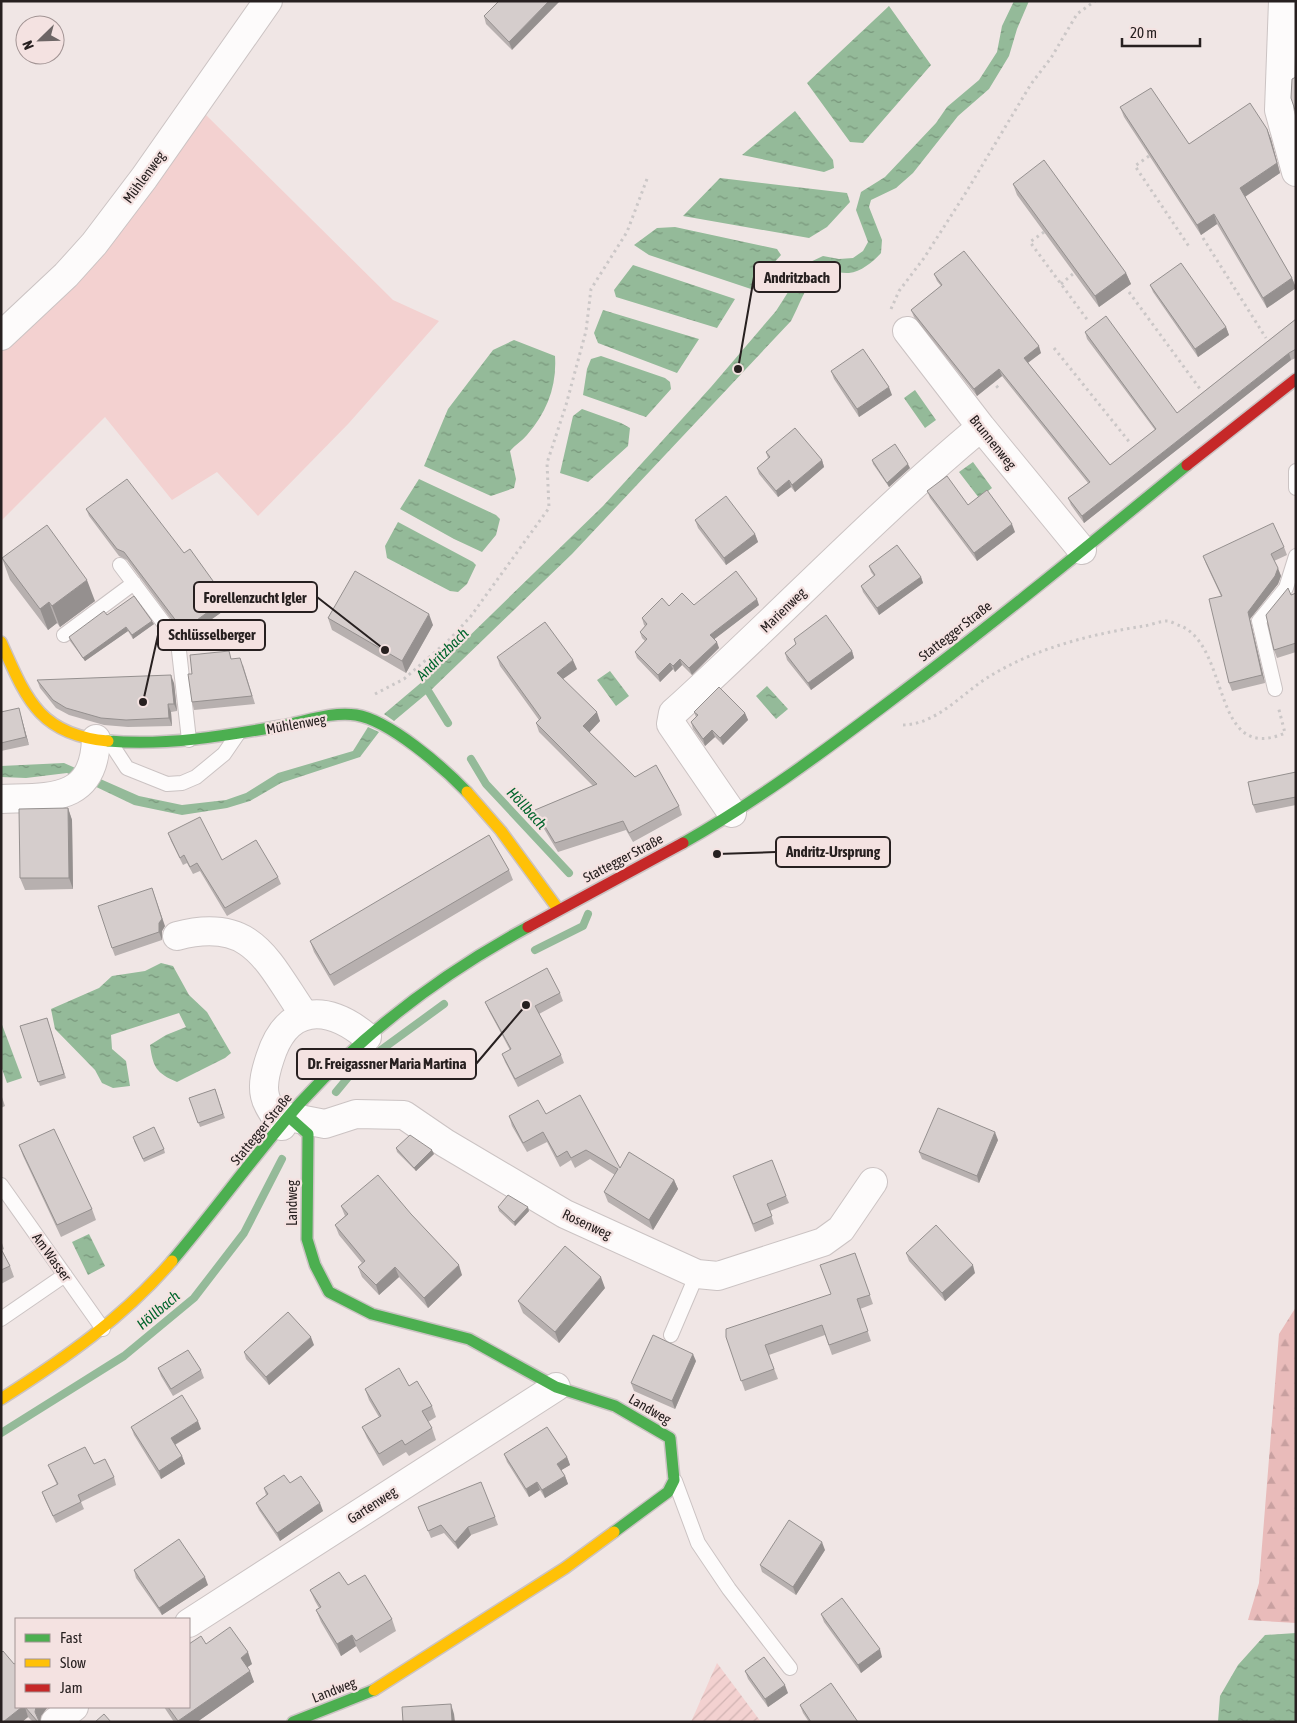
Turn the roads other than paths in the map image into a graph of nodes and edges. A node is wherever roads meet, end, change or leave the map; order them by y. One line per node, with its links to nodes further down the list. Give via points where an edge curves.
1 (268, 1): 5 (street, Mühlenweg, via 94,244)
2 (1283, 1): 3 (street, via 1279,110)
3 (1296, 172)
4 (907, 331): 7 (street, Brunnenweg)
5 (1, 336)
6 (1296, 379): 10 (street, Stattegger Straße)
7 (980, 428): 10 (street, Brunnenweg); 21 (street, Marienweg, via 836,558 673,713 671,724)
8 (1296, 471): 9 (lane)
9 (1296, 488)
10 (1082, 550): 21 (street, Stattegger Straße, via 880,707)
11 (1296, 556): 16 (lane, via 1286,588 1260,622)
12 (120, 566): 13 (lane)
13 (134, 583): 14 (lane); 19 (lane, via 178,642)
14 (64, 635)
15 (1, 642): 18 (street, Mühlenweg, via 24,691 44,719 66,732)
16 (1275, 690)
17 (237, 735): 18 (lane, via 224,754 196,777 182,783 167,784 128,768); 19 (street, Mühlenweg); 22 (street, Mühlenweg, via 356,715 401,736 429,756 469,795 524,858)
18 (103, 740): 19 (street, Mühlenweg, via 131,743); 20 (street, via 84,778 66,794)
19 (189, 740)
20 (1, 799)
21 (732, 813): 22 (street, Stattegger Straße, via 645,864)
22 (558, 909): 25 (street, Stattegger Straße, via 472,959)
23 (177, 936): 24 (street, via 209,929 236,934 252,944)
24 (305, 1016): 25 (street, via 326,1015 354,1026); 26 (street, via 297,1018 274,1046 264,1078 265,1096)
25 (367, 1037): 26 (street, Stattegger Straße)
26 (285, 1121): 29 (street, Rosenweg, via 325,1124 356,1114 404,1115 445,1143 566,1214); 32 (street, Stattegger Straße, via 204,1224 145,1290); 34 (street, Landweg, via 308,1134 307,1239 315,1265 330,1292 372,1314 469,1339)
27 (873, 1182): 29 (street, Rosenweg, via 841,1229 823,1242 718,1276)
28 (1, 1185): 30 (lane, Am Wasser)
29 (697, 1274): 33 (lane)
30 (65, 1275): 31 (lane); 32 (lane, Am Wasser)
31 (1, 1319)
32 (103, 1329): 35 (street, Stattegger Straße)
33 (671, 1335)
34 (556, 1387): 36 (street, Landweg, via 615,1406 670,1438); 37 (street, Gartenweg)
35 (1, 1399)
36 (674, 1480): 38 (lane, via 698,1543 729,1590); 41 (street, Landweg, via 668,1492 565,1568 380,1687)
37 (190, 1622)
38 (790, 1668)
39 (73, 1708): 40 (street)
40 (55, 1722)
41 (293, 1722)

